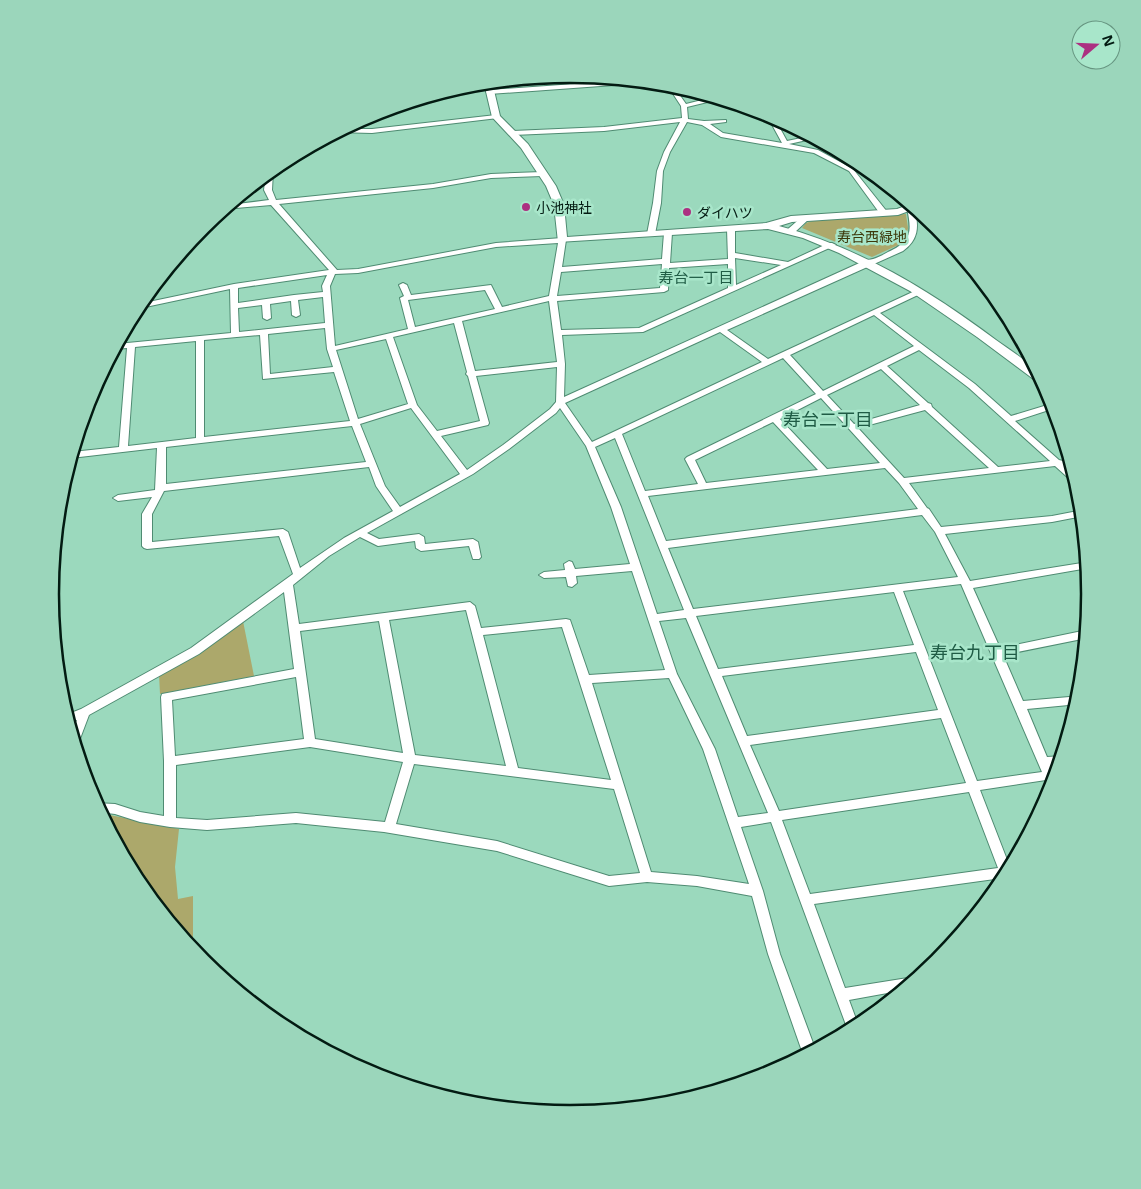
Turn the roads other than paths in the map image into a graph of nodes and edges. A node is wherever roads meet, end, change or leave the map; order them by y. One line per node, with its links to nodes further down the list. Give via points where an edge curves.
1 (571, 83): 2 (street)
2 (521, 85)
3 (490, 90): 7 (street)
4 (676, 94): 6 (street)
5 (706, 101): 6 (street)
6 (684, 106): 9 (street)
7 (496, 117): 12 (street); 13 (street)
8 (724, 121): 10 (street)
9 (684, 122): 10 (street); 13 (street); 14 (street); 31 (street, via 660,171)
10 (704, 123): 14 (street)
11 (774, 126): 16 (street)
12 (355, 131)
13 (513, 133): 19 (street)
14 (721, 135): 16 (street)
15 (803, 139): 16 (street)
16 (782, 144): 17 (street, via 816,151)
17 (839, 164): 18 (street); 24 (street, via 851,170)
18 (821, 165)
19 (542, 174): 21 (street, via 492,176 433,186); 32 (street, via 559,204)
20 (269, 182): 21 (street, via 268,190)
21 (274, 203): 22 (street); 39 (street)
22 (238, 206)
23 (908, 210): 24 (street)
24 (884, 213): 26 (street)
25 (914, 216): 35 (street, via 911,244)
26 (806, 218): 27 (street); 29 (street)
27 (768, 226): 28 (street); 29 (street)
28 (730, 228): 30 (street); 34 (street)
29 (791, 231): 33 (street)
30 (668, 233): 31 (street); 36 (street)
31 (651, 234): 32 (street)
32 (562, 240): 38 (street); 39 (street, via 496,245 407,263)
33 (832, 245): 35 (street); 37 (street)
34 (731, 258): 36 (street); 37 (street); 42 (street)
35 (871, 262): 43 (street); 58 (street)
36 (666, 264): 38 (street); 47 (street, via 664,290)
37 (790, 264): 42 (street)
38 (557, 270): 47 (street)
39 (333, 272): 40 (street); 44 (street, via 326,286)
40 (234, 286): 49 (street); 50 (street)
41 (403, 286): 46 (street)
42 (732, 289): 60 (street, via 640,330)
43 (917, 292): 52 (street); 73 (street, via 990,340)
44 (327, 294): 45 (street); 56 (street)
45 (294, 297): 48 (street); 53 (street)
46 (408, 297): 51 (street, via 488,287); 57 (street, via 404,298)
47 (554, 299): 51 (street); 60 (street)
48 (266, 302): 50 (street); 54 (street)
49 (149, 304)
50 (235, 306): 61 (street)
51 (498, 309): 55 (street)
52 (874, 312): 65 (street); 68 (street)
53 (296, 315)
54 (267, 318)
55 (456, 319): 57 (street); 74 (street)
56 (329, 325): 59 (street); 67 (street)
57 (412, 330): 62 (street)
58 (722, 330): 69 (street); 76 (street)
59 (264, 332): 61 (street); 72 (street, via 266,377)
60 (557, 333): 70 (street)
61 (235, 335): 63 (street)
62 (388, 336): 67 (street); 77 (street)
63 (200, 339): 64 (street); 86 (street)
64 (131, 346): 66 (street); 89 (street)
65 (921, 346): 71 (street); 81 (street)
66 (123, 347)
67 (330, 349): 72 (street)
68 (784, 354): 69 (street); 75 (street)
69 (768, 362): 84 (street)
70 (561, 364): 74 (street); 76 (street)
71 (881, 365): 75 (street); 78 (street)
72 (337, 369): 82 (street)
73 (1031, 372)
74 (470, 374): 85 (street, via 485,423)
75 (822, 395): 80 (street); 83 (street)
76 (560, 402): 88 (street); 97 (street, via 524,434)
77 (413, 405): 82 (street); 85 (street)
78 (928, 406): 83 (street); 94 (street)
79 (1047, 408): 81 (street)
80 (774, 418): 96 (street); 99 (street, via 690,459)
81 (1011, 419): 93 (street)
82 (355, 423): 86 (street); 91 (street)
83 (853, 428): 92 (street)
84 (617, 433): 88 (street); 101 (street)
85 (437, 434): 97 (street)
86 (200, 440): 87 (street)
87 (162, 445): 89 (street); 100 (street)
88 (590, 446): 110 (street, via 616,507)
89 (123, 449): 90 (street)
90 (78, 454)
91 (372, 464): 100 (street); 104 (street, via 381,486)
92 (887, 464): 96 (street); 98 (street)
93 (1060, 464): 94 (street); 95 (street)
94 (996, 470): 98 (street)
95 (1067, 471)
96 (824, 472): 99 (street)
97 (465, 474): 104 (street)
98 (902, 481): 103 (street)
99 (703, 486): 101 (street)
100 (159, 491): 102 (street); 112 (street, via 147,514 146,546 283,532)
101 (642, 494): 108 (street)
102 (118, 498)
103 (926, 511): 106 (street); 108 (street)
104 (398, 512): 107 (street)
105 (1076, 514): 106 (street)
106 (939, 531): 114 (street)
107 (360, 533): 109 (street, via 378,544 419,537 421,548 473,542); 112 (street)
108 (663, 545): 117 (street)
109 (476, 557)
110 (635, 567): 113 (street); 119 (street)
111 (1081, 567): 114 (street)
112 (298, 575): 115 (street)
113 (544, 576)
114 (966, 582): 116 (street); 124 (street)
115 (288, 584): 120 (street); 131 (street, via 195,651)
116 (898, 588): 117 (street); 123 (street)
117 (690, 614): 119 (street); 126 (street)
118 (383, 616): 120 (street); 121 (street, via 470,606); 137 (street)
119 (652, 618): 127 (street)
120 (295, 628): 125 (street)
121 (476, 632): 128 (street, via 566,623); 141 (street)
122 (1080, 635): 124 (street)
123 (921, 648): 126 (street); 132 (street)
124 (996, 653): 130 (street)
125 (299, 672): 136 (street); 138 (street, via 166,698)
126 (716, 673): 135 (street)
127 (672, 674): 128 (street); 149 (street, via 709,749)
128 (586, 679): 144 (street)
129 (1071, 701): 130 (street)
130 (1019, 706): 140 (street)
131 (85, 712): 133 (street); 134 (street)
132 (945, 713): 135 (street); 145 (street)
133 (74, 716)
134 (77, 732)
135 (744, 741): 147 (street)
136 (310, 743): 137 (street); 138 (street)
137 (410, 759): 141 (street); 150 (street)
138 (170, 761): 148 (street)
139 (1054, 761): 140 (street)
140 (1044, 762): 142 (street)
141 (513, 772): 144 (street)
142 (1049, 774)
143 (1047, 780): 145 (street)
144 (617, 785): 153 (street)
145 (975, 787): 147 (street); 151 (street)
146 (106, 808): 148 (street)
147 (775, 816): 149 (street); 155 (street)
148 (170, 822): 150 (street, via 207,825 296,818)
149 (733, 823): 154 (street)
150 (389, 828): 153 (street, via 497,846 609,881)
151 (1004, 866)
152 (998, 875): 155 (street)
153 (647, 877): 154 (street)
154 (757, 891): 159 (street, via 774,954)
155 (806, 900): 157 (street)
156 (900, 985): 157 (street)
157 (840, 995): 158 (street)
158 (851, 1022)
159 (808, 1047)

